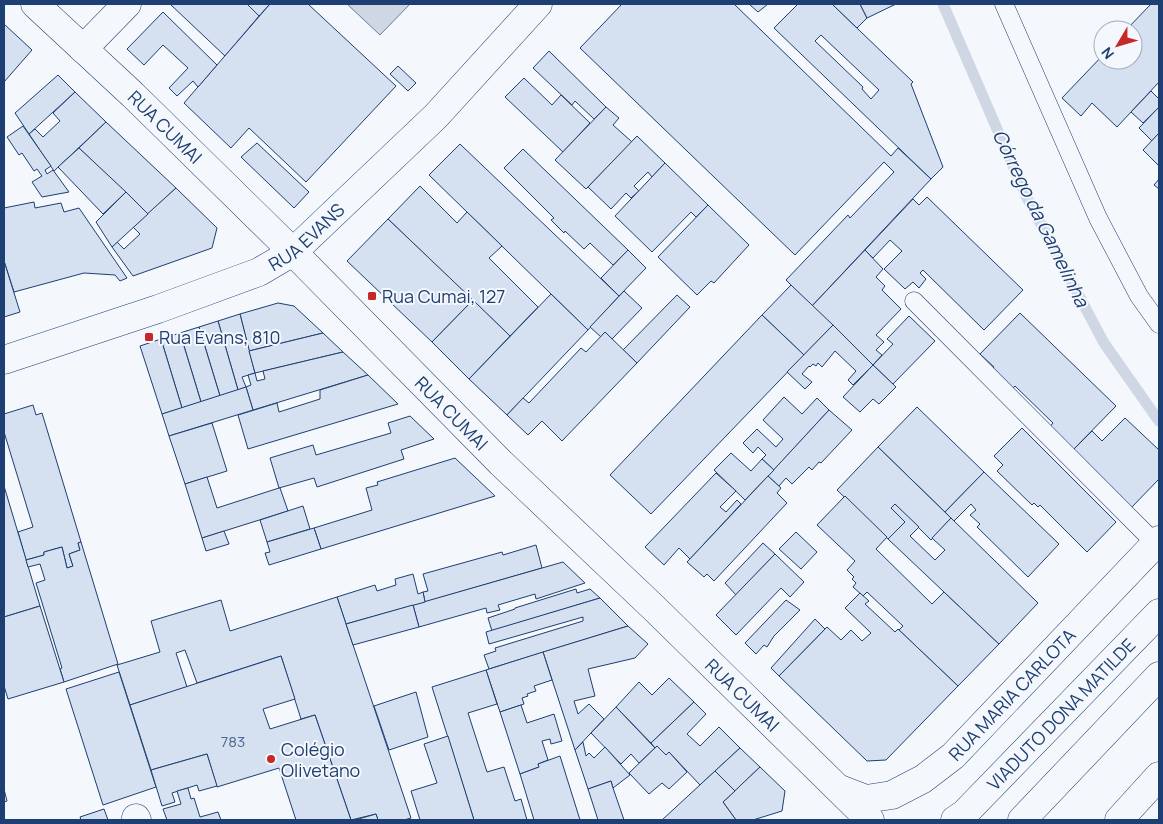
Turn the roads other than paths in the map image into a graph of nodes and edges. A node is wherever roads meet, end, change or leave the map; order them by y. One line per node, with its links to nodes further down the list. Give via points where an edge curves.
1 (35, 4): 5 (street, RUA CUMAI)
2 (127, 4): 5 (street)
3 (538, 4): 6 (street, RUA EVANS, via 436,116)
4 (1004, 4): 8 (lane, via 1098,218 1139,296)
5 (83, 49): 6 (street, RUA CUMAI)
6 (294, 252): 9 (street, RUA EVANS, via 259,272); 14 (street, RUA CUMAI, via 501,463)
7 (914, 301): 10 (lane)
8 (1159, 324)
9 (4, 360)
10 (1158, 542): 14 (street, RUA MARIA CARLOTA, via 953,756 922,780 892,795 866,799)
11 (1159, 613): 15 (street, VIADUTO DONA MATILDE)
12 (1159, 676): 17 (street)
13 (1159, 776): 18 (street)
14 (840, 789): 16 (street, RUA CUMAI)
15 (959, 817)
16 (870, 820)
17 (1022, 820)
18 (1119, 820)

